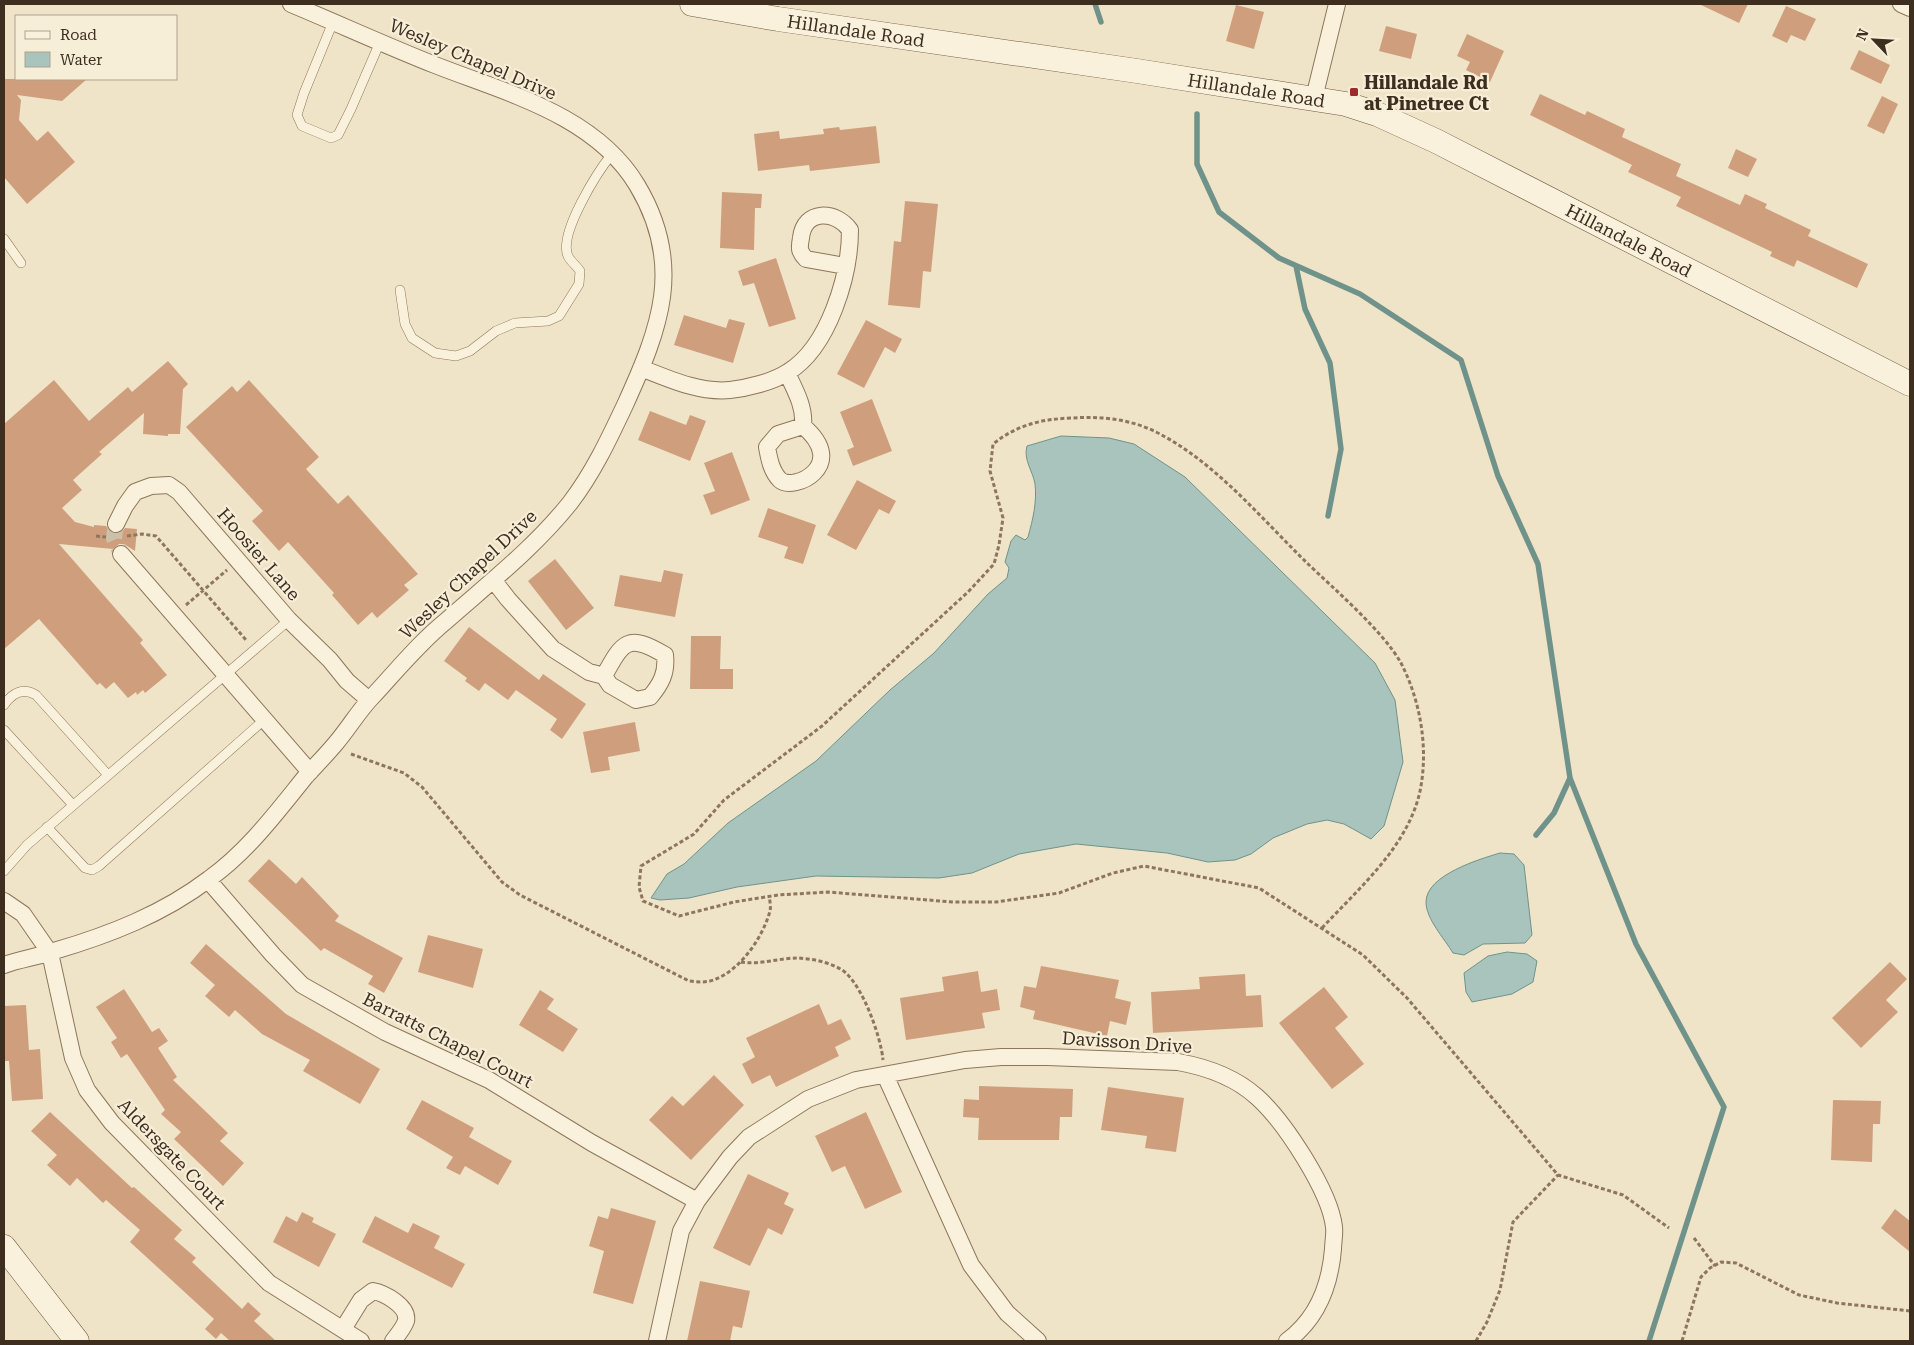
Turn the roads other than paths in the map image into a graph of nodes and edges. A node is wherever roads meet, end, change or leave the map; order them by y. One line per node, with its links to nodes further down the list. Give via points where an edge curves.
1 (291, 4): 6 (street, Wesley Chapel Drive)
2 (692, 4): 8 (street, Hillandale Road, via 899,38)
3 (1337, 4): 8 (street)
4 (1901, 4): 5 (street)
5 (1910, 8)
6 (333, 22): 7 (street, Wesley Chapel Drive); 7 (lane, via 297,115 302,126 331,138 338,135)
7 (380, 42): 9 (street, Wesley Chapel Drive, via 528,100 580,129)
8 (1314, 98): 16 (street, Hillandale Road, via 1370,112 1414,130)
9 (612, 154): 13 (lane, via 583,200 567,239 567,255 580,271 579,284 560,316 548,321 515,323 456,356 435,353 412,338 405,324); 14 (street, Wesley Chapel Drive, via 636,182 660,240 663,266 661,308)
10 (4, 239): 11 (lane)
11 (21, 263)
12 (845, 266): 15 (street, via 829,321 816,344)
13 (400, 290)
14 (641, 368): 15 (street, via 698,387 729,390); 20 (street, Wesley Chapel Drive, via 610,438 570,502)
15 (787, 373): 17 (street, via 802,406)
16 (1910, 384)
17 (802, 426)
18 (118, 533): 21 (street, Hoosier Lane, via 125,506 135,492 152,486 169,486 179,492)
19 (121, 554): 22 (street)
20 (494, 581): 23 (street, via 553,649 589,672); 24 (street, Wesley Chapel Drive, via 438,628)
21 (289, 620): 22 (lane); 24 (street, Hoosier Lane)
22 (224, 674): 26 (street); 29 (lane)
23 (604, 676)
24 (369, 700): 28 (street, Wesley Chapel Drive)
25 (4, 705): 29 (lane, via 20,691 36,695)
26 (264, 720): 28 (street); 31 (lane, via 92,870 85,868)
27 (4, 730): 30 (lane)
28 (310, 772): 33 (street, Wesley Chapel Drive, via 264,829)
29 (108, 775): 30 (lane)
30 (74, 805): 31 (lane)
31 (47, 828): 32 (lane, via 26,845)
32 (4, 871)
33 (208, 880): 35 (street, Wesley Chapel Drive, via 139,922); 38 (street, Barratts Chapel Court, via 302,985 385,1032 489,1080 592,1143)
34 (4, 901): 35 (street, via 23,914)
35 (50, 953): 36 (street, Wesley Chapel Drive); 40 (street, Aldersgate Court, via 73,1058 87,1090 107,1116 268,1283)
36 (4, 965)
37 (885, 1075): 38 (street, Davisson Drive, via 838,1086 808,1099 749,1137); 45 (street, via 971,1265 1007,1312); 46 (street, Davisson Drive, via 965,1060 1047,1057 1178,1062 1198,1066 1235,1081 1257,1096 1276,1116 1321,1188 1334,1227 1332,1266 1326,1289 1314,1313)
38 (697, 1201): 44 (street, Davisson Drive, via 681,1231)
39 (4, 1247): 41 (street)
40 (343, 1329): 42 (street, Aldersgate Court); 43 (street, via 367,1294 379,1292 405,1312 406,1321)
41 (77, 1341)
42 (361, 1341)
43 (394, 1341)
44 (657, 1341)
45 (1038, 1341)
46 (1287, 1341)

